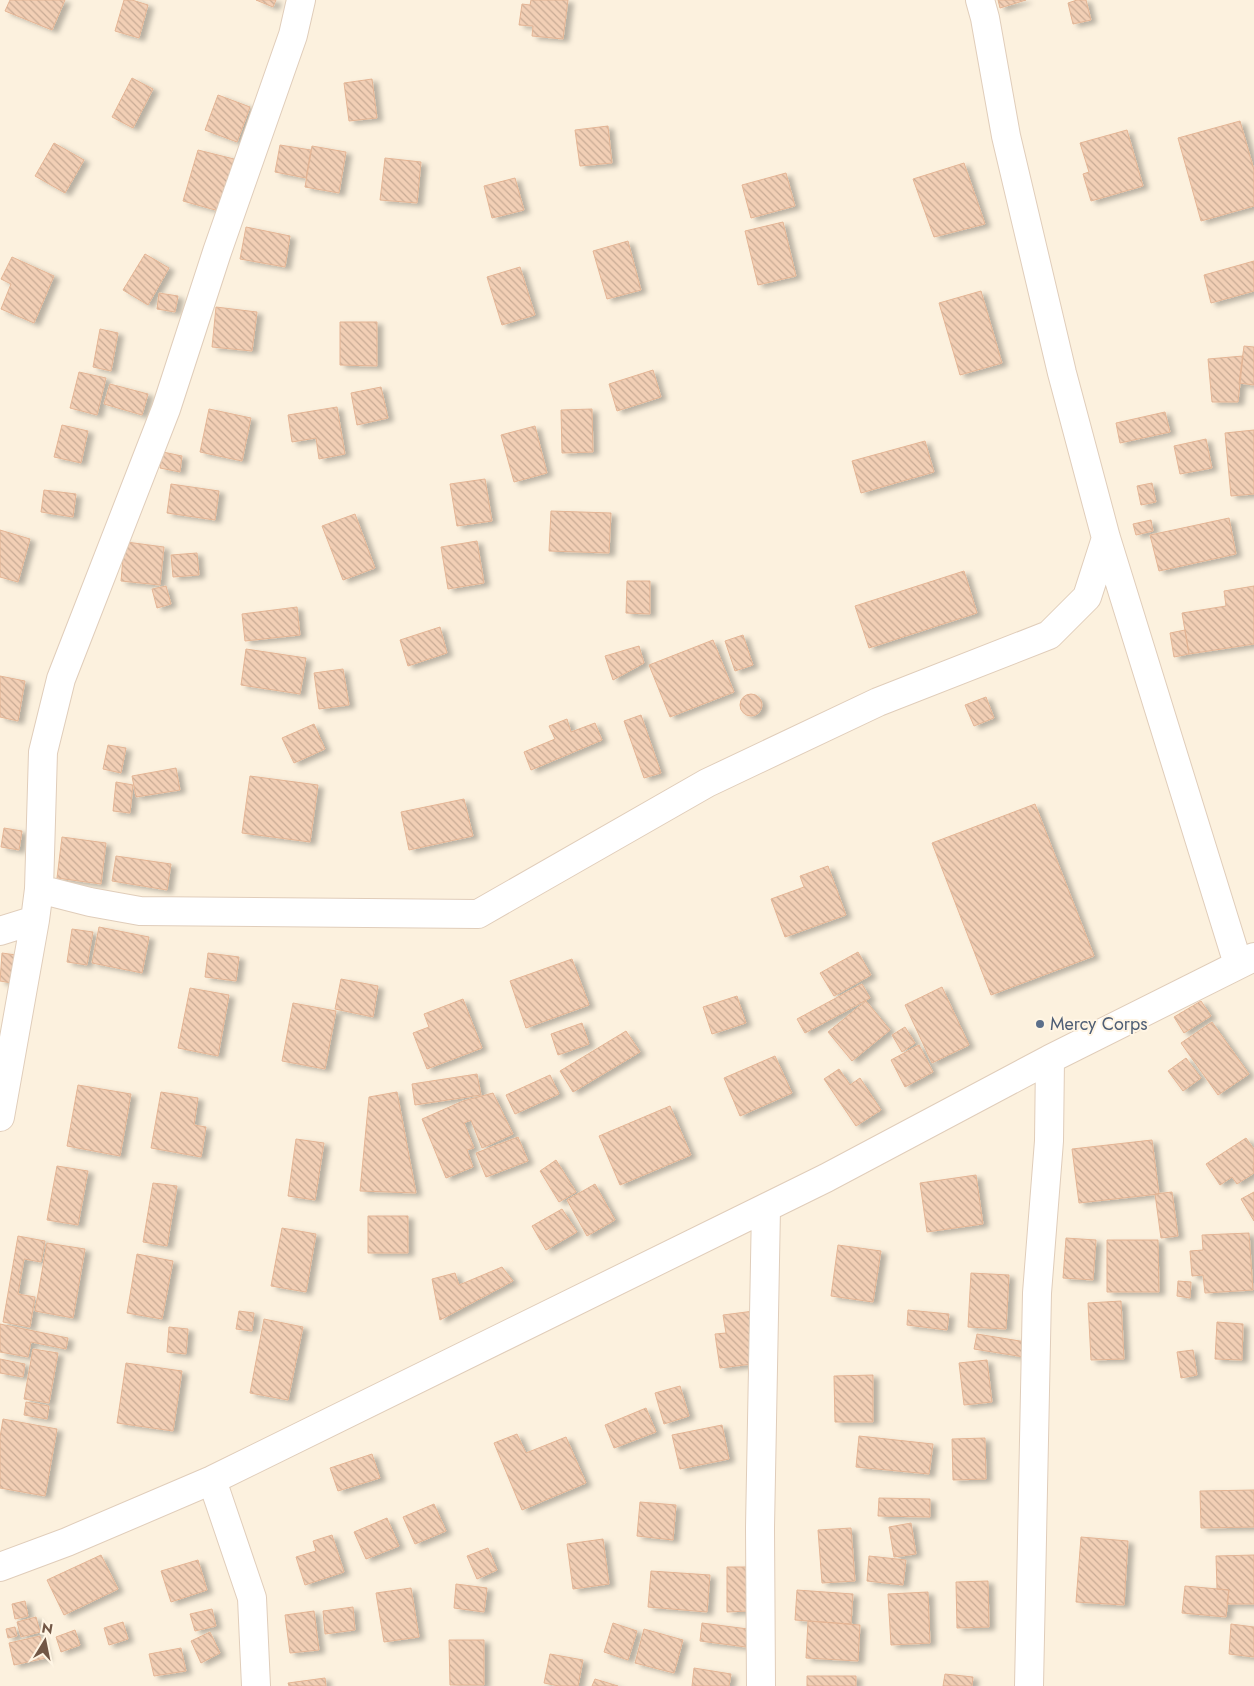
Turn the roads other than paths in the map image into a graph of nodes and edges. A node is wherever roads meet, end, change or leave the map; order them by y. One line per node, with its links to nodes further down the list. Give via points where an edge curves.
1 (301, 0): 4 (street, via 166,409 61,679 43,752)
2 (980, 0): 3 (street, via 1010,155)
3 (1106, 538): 4 (street, via 1087,596 1049,635 878,702 707,783 478,914 140,911); 7 (street)
4 (39, 889): 5 (street)
5 (36, 920): 6 (street); 9 (street)
6 (0, 931)
7 (1246, 961): 8 (street)
8 (1050, 1059): 10 (street); 15 (street, via 1049,1142 1037,1293)
9 (0, 1117)
10 (766, 1208): 11 (street); 14 (street, via 760,1528)
11 (212, 1480): 12 (street); 13 (street, via 252,1598)
12 (0, 1567)
13 (256, 1686)
14 (761, 1686)
15 (1029, 1686)

